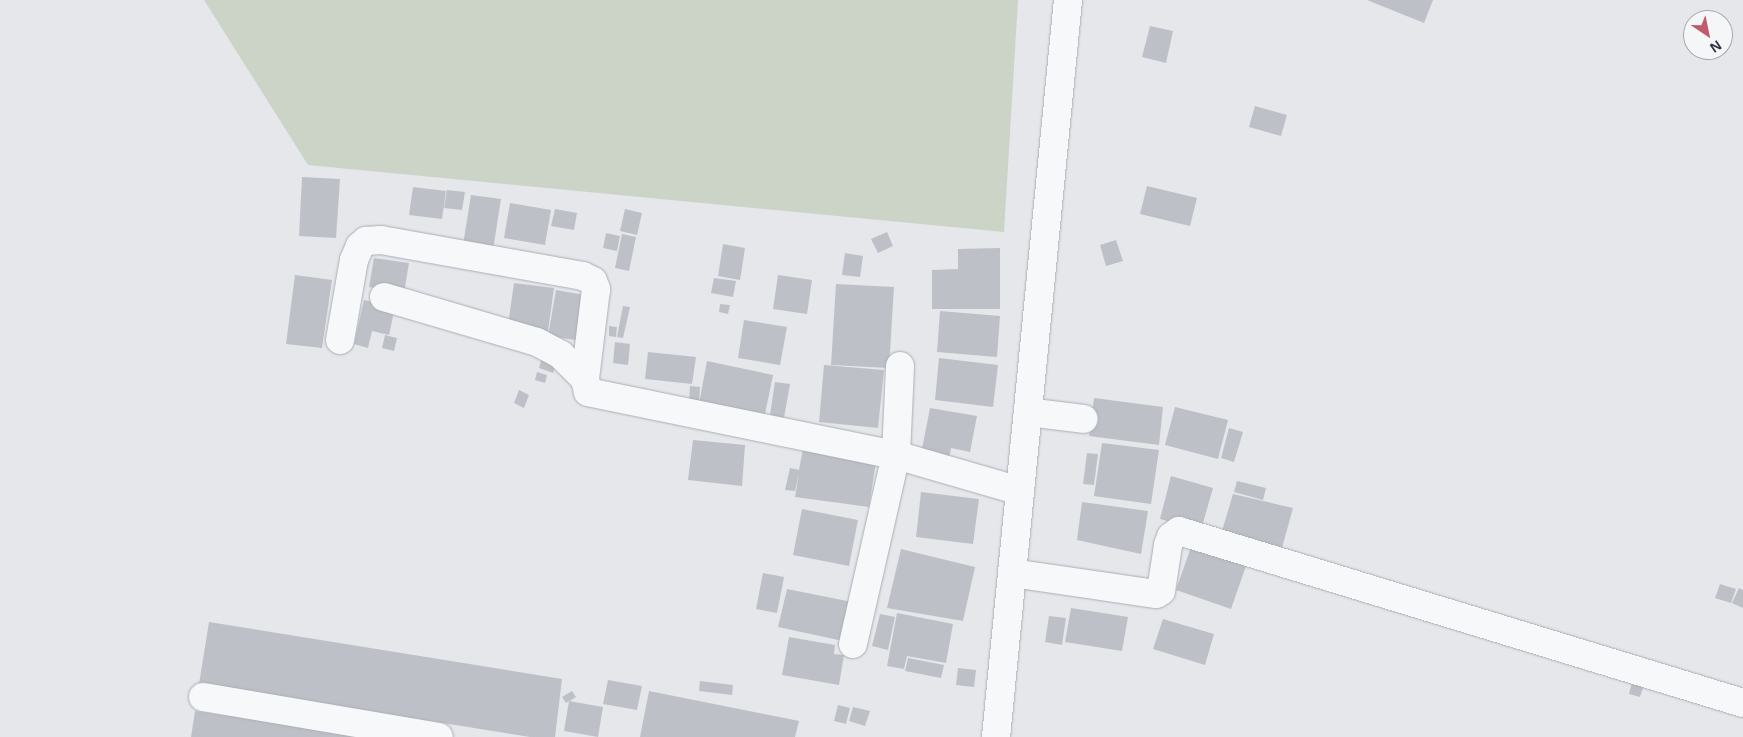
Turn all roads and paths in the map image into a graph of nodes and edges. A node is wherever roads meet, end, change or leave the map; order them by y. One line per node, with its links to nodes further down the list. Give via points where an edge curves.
1 (1068, 0): 6 (street)
2 (384, 298): 5 (street, via 536,342 561,356)
3 (340, 340): 5 (street, via 360,246 366,241 381,240 583,276 593,281 596,289)
4 (900, 366): 8 (street)
5 (585, 379): 8 (street, via 588,392)
6 (1028, 412): 7 (street); 9 (street)
7 (1084, 419)
8 (896, 455): 9 (street); 11 (street)
9 (1020, 491): 10 (street)
10 (1012, 573): 13 (street, via 1156,594 1160,591 1171,537 1180,531); 15 (street)
11 (853, 644)
12 (203, 697): 14 (street)
13 (1743, 703)
14 (439, 737)
15 (996, 737)

